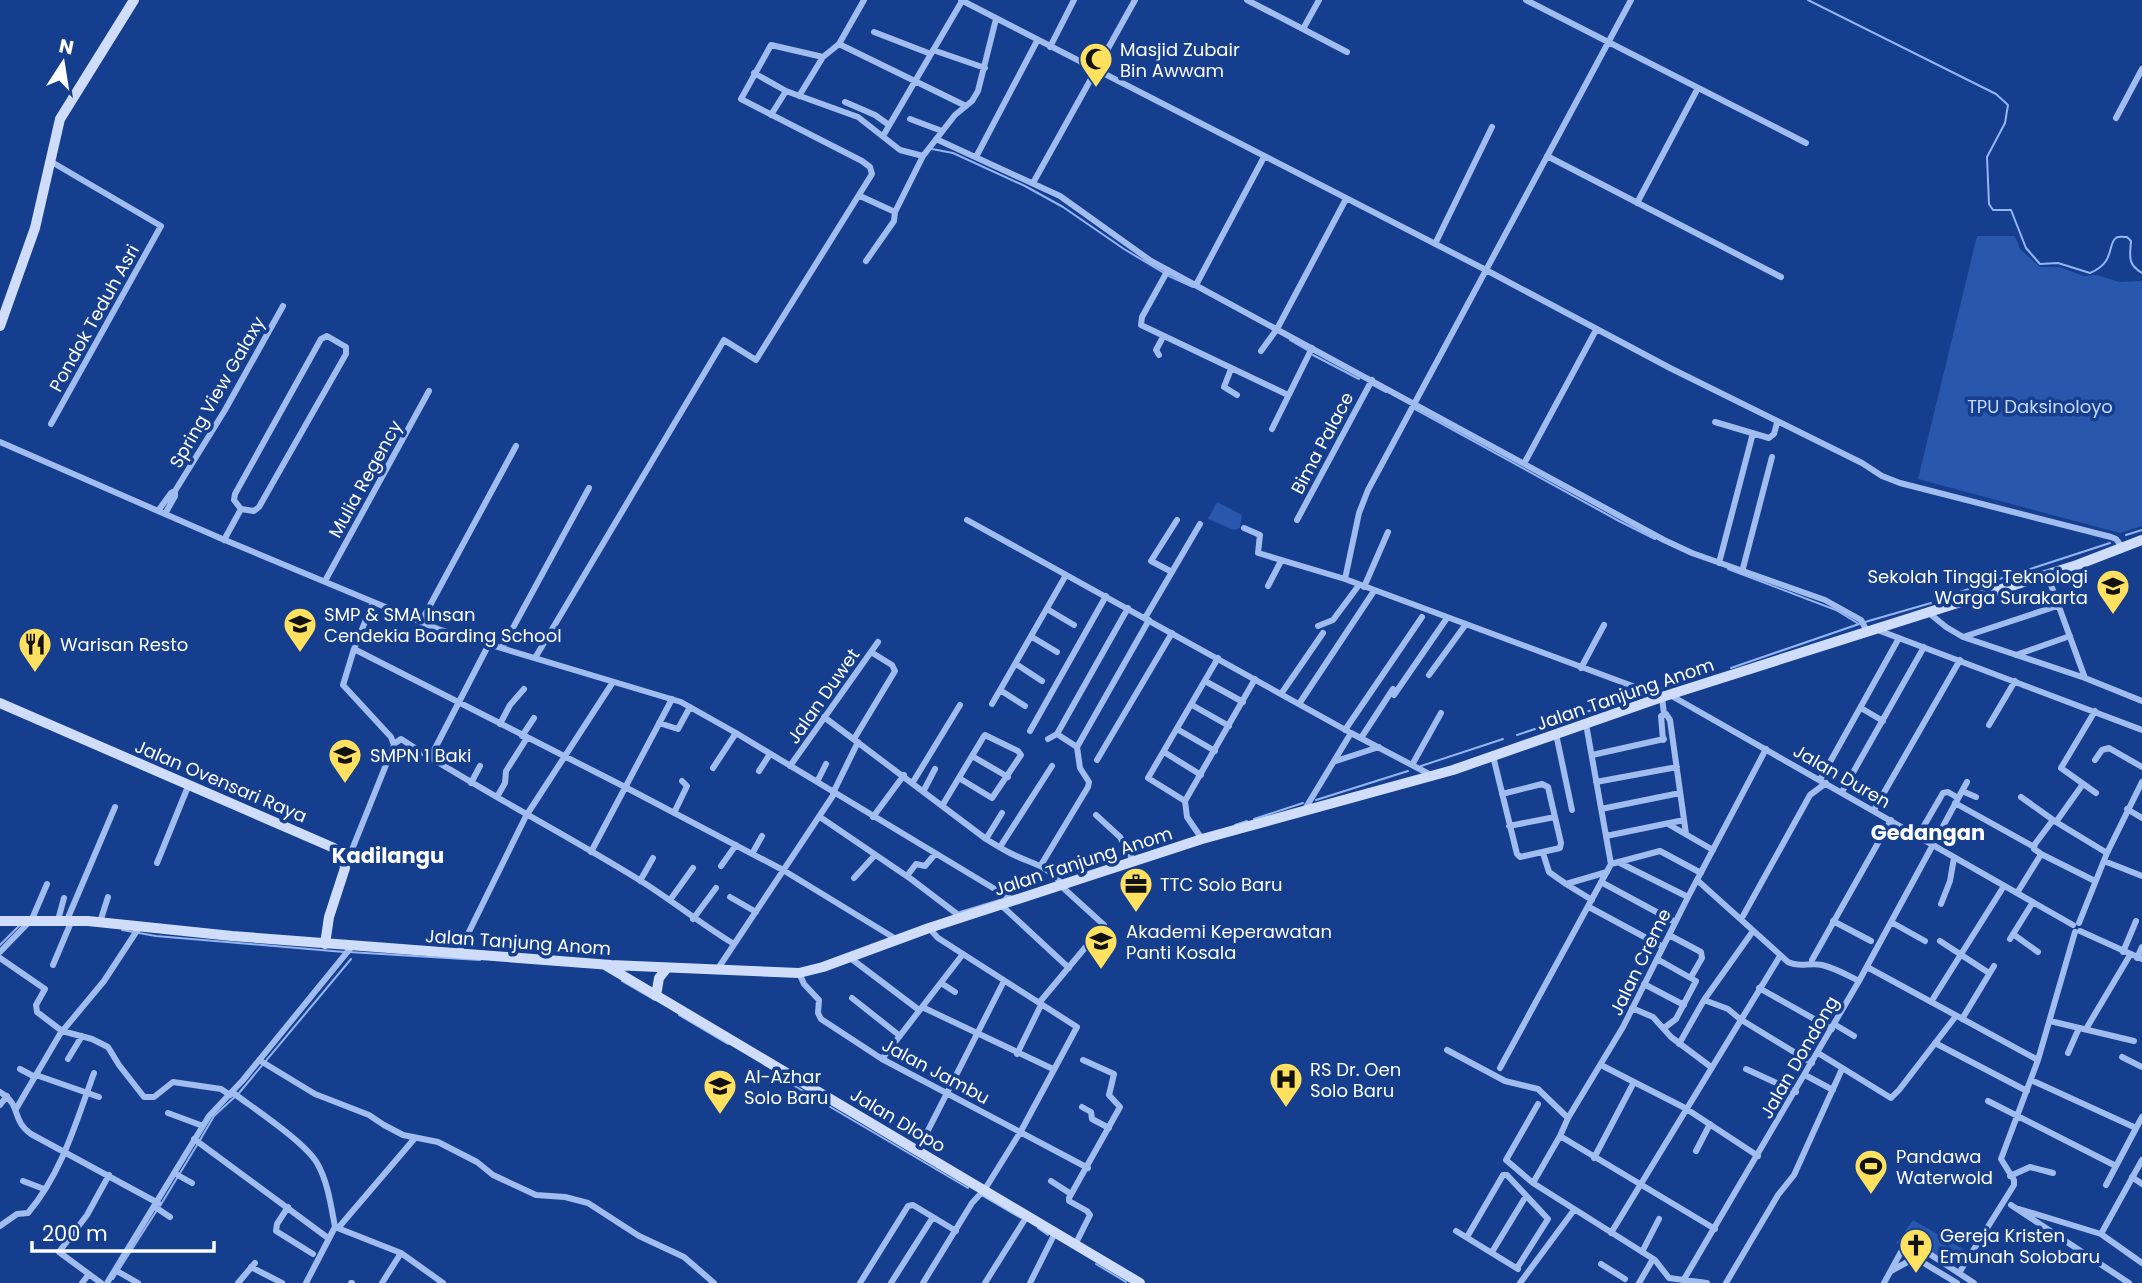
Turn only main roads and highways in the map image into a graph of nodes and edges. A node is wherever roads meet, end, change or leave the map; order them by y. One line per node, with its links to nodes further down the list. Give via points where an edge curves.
1 (134, 0): 2 (main road, via 58,124 35,228)
2 (0, 326)
3 (2142, 540): 8 (main road, Jalan Tanjung Anom, via 1929,613 1661,695 1493,757 1202,839 799,973)
4 (0, 703): 6 (main road, Jalan Ovensari Raya, via 334,848 343,857 345,868)
5 (0, 921): 6 (main road, Jalan Tanjung Anom, via 100,922 137,930)
6 (325, 944): 7 (main road, Jalan Tanjung Anom, via 350,950)
7 (604, 965): 8 (main road, Jalan Tanjung Anom); 9 (main road, Jalan Dlopo)
8 (667, 968): 9 (main road, via 659,978)
9 (656, 996): 10 (main road, Jalan Dlopo, via 985,1189 1025,1219)
10 (1140, 1283)

